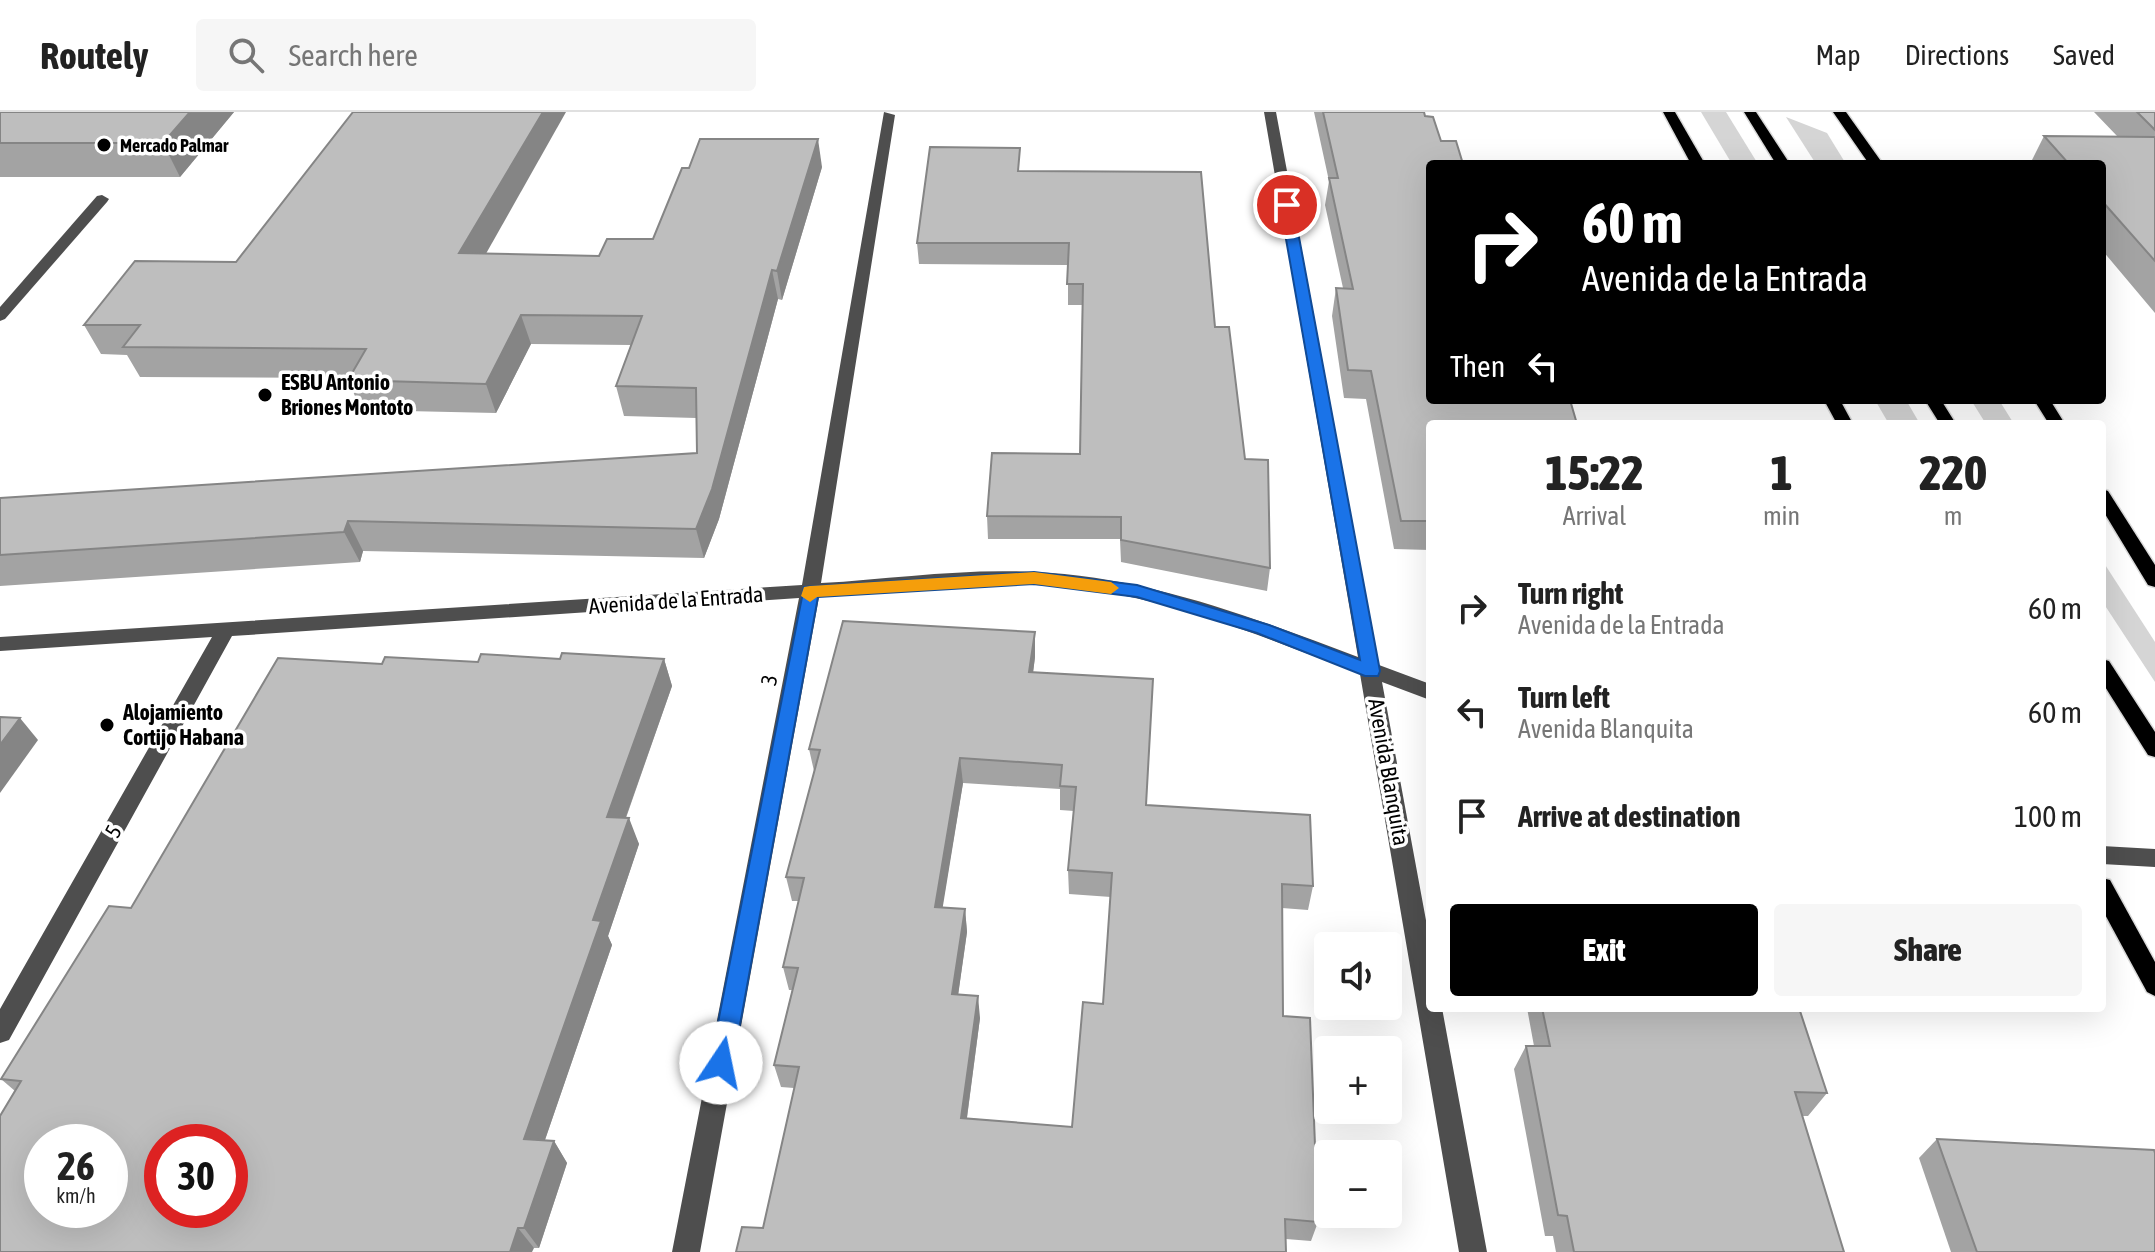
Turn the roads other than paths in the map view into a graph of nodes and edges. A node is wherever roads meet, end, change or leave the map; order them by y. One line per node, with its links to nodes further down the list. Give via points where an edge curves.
1 (1270, 112): 16 (street, Avenida Blanquita)
2 (1669, 112): 6 (main road)
3 (1750, 112): 7 (main road)
4 (1839, 112): 8 (main road)
5 (889, 115): 13 (street, 3)
6 (1696, 160)
7 (1780, 160)
8 (1873, 160)
9 (102, 199): 10 (street)
10 (0, 316)
11 (2106, 501): 12 (main road)
12 (2155, 580)
13 (810, 592): 14 (street, Avenida de la Entrada); 16 (street, Avenida de la Entrada, via 1034,578 1137,591 1263,629); 27 (street, 3)
14 (226, 629): 15 (street, Avenida de la Entrada); 26 (street, 5)
15 (0, 644)
16 (1371, 671): 18 (street, Avenida de la Entrada); 23 (street, Avenida Blanquita)
17 (2106, 672): 19 (main road)
18 (1426, 691)
19 (2155, 749)
20 (2106, 855): 21 (street)
21 (2155, 858)
22 (2106, 894): 24 (main road)
23 (1426, 985)
24 (2155, 985)
25 (1431, 1012): 28 (street, Avenida Blanquita)
26 (0, 1032)
27 (686, 1252)
28 (1473, 1252)

